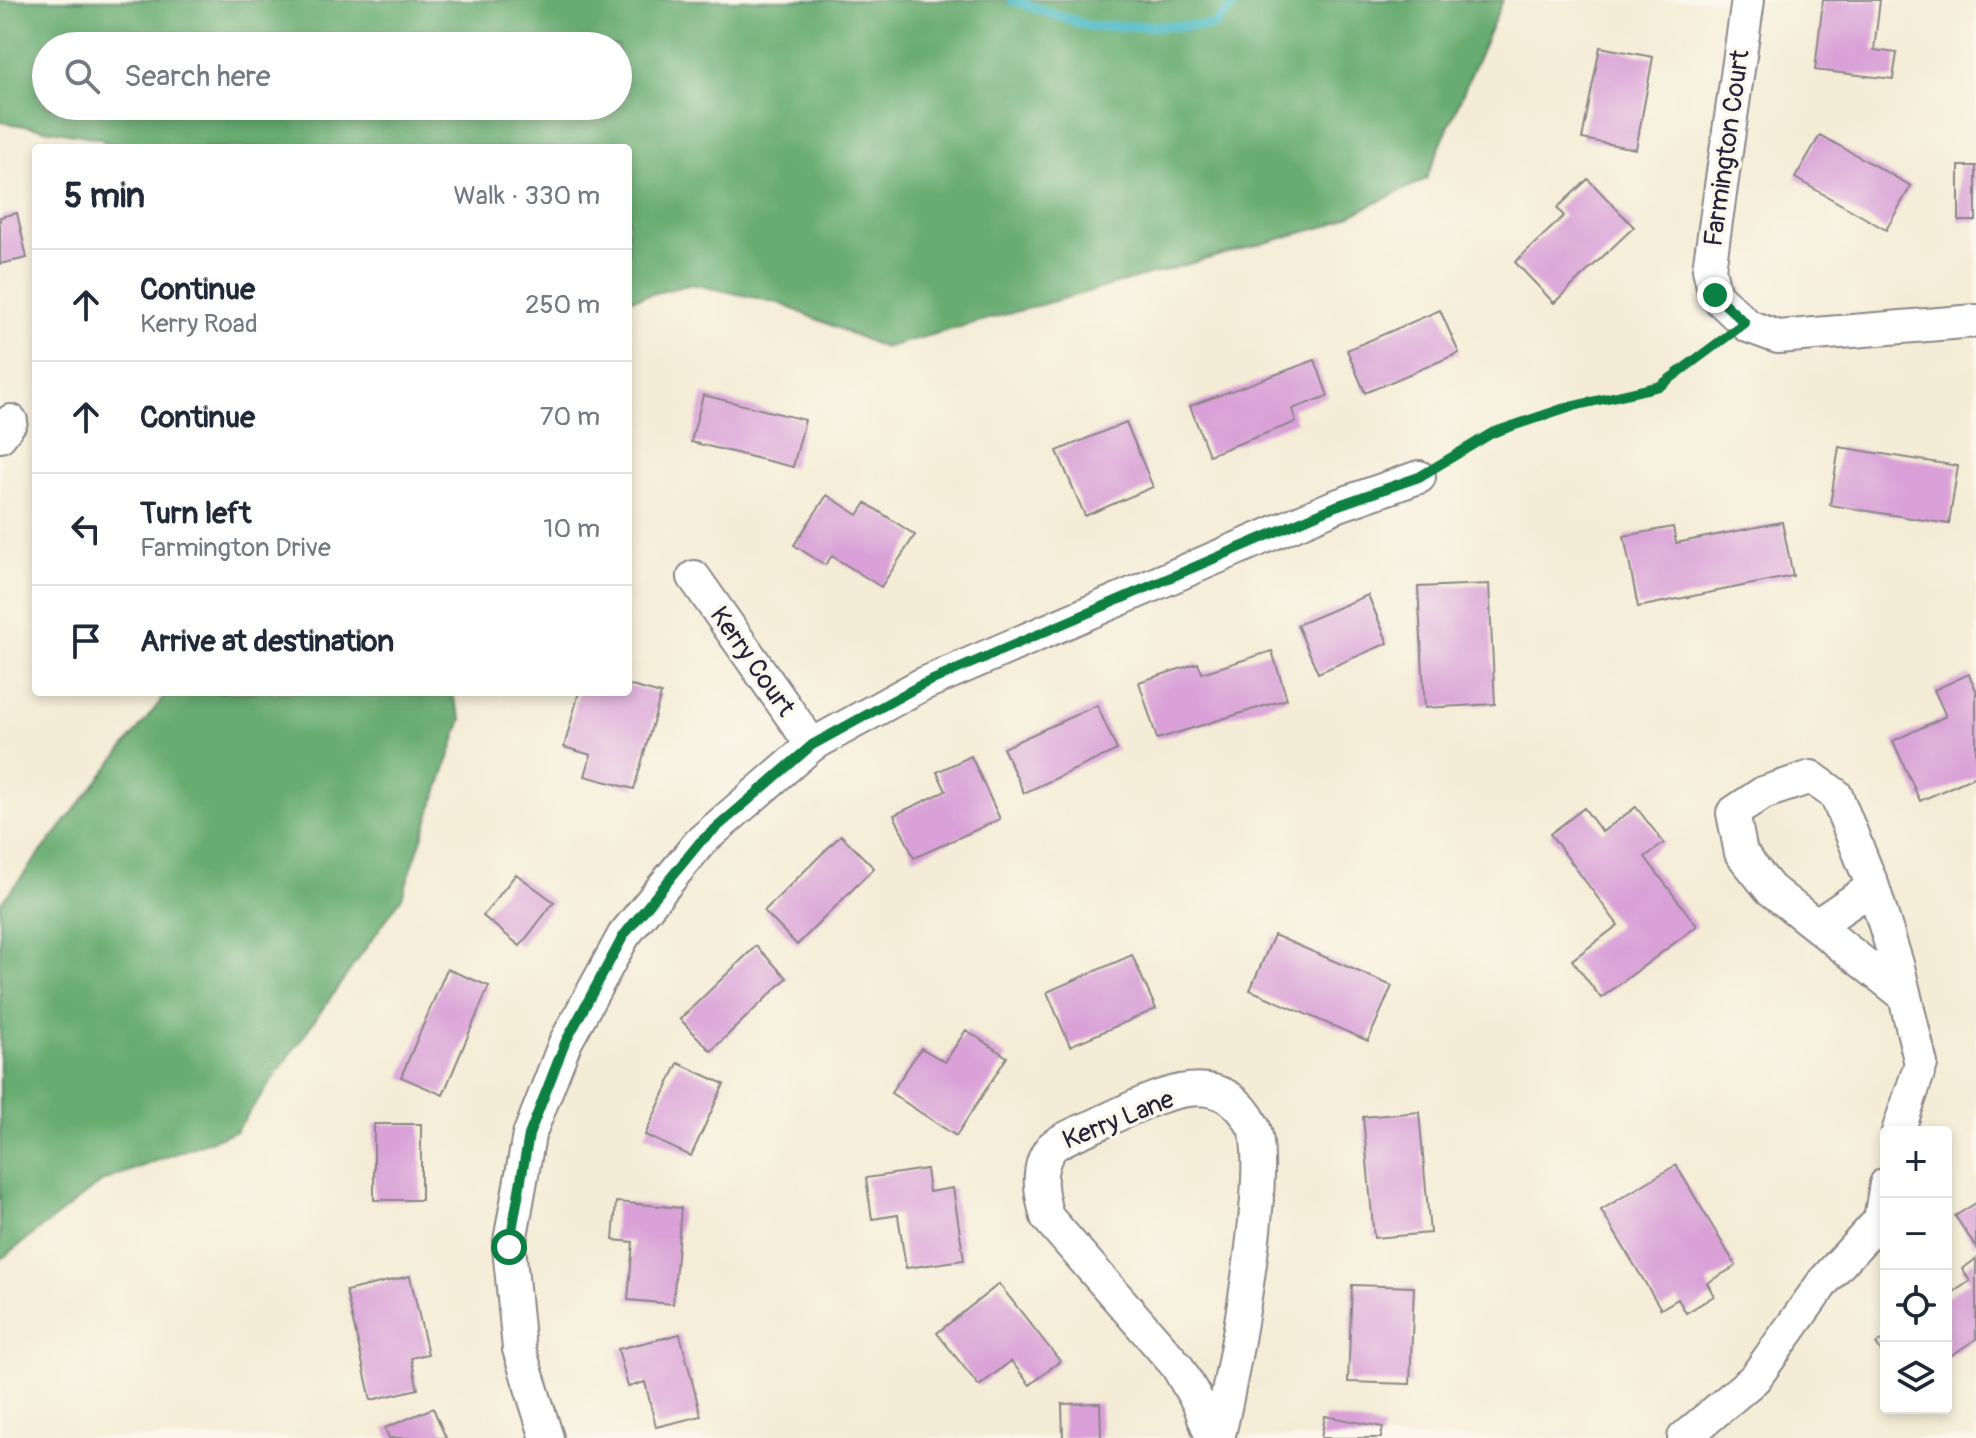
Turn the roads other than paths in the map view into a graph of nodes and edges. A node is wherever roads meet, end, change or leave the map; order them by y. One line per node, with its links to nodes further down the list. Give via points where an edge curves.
1 (1748, 0): 2 (street, Farmington Court, via 1709,269 1715,295 1745,323 1778,337)
2 (1976, 321)
3 (1419, 477): 5 (street, via 1336,506 921,685)
4 (694, 577): 5 (street, Kerry Court)
5 (812, 745): 11 (street, via 700,842 624,935 565,1043 529,1135 509,1247 519,1349)
6 (1873, 887): 7 (street); 7 (street, via 1836,795 1811,777 1763,793 1733,813 1741,853 1770,889); 8 (street)
7 (1817, 925): 8 (street)
8 (1904, 995): 9 (street, via 1921,1064)
9 (1900, 1126)
10 (1884, 1198): 13 (street, via 1880,1220 1824,1281 1755,1378)
11 (547, 1438)
12 (1215, 1438): 12 (street, Kerry Lane, via 1251,1265 1258,1166 1255,1129 1240,1107 1218,1090 1196,1090 1160,1095 1053,1146 1042,1164 1041,1194 1047,1217 1177,1366)
13 (1684, 1438)

